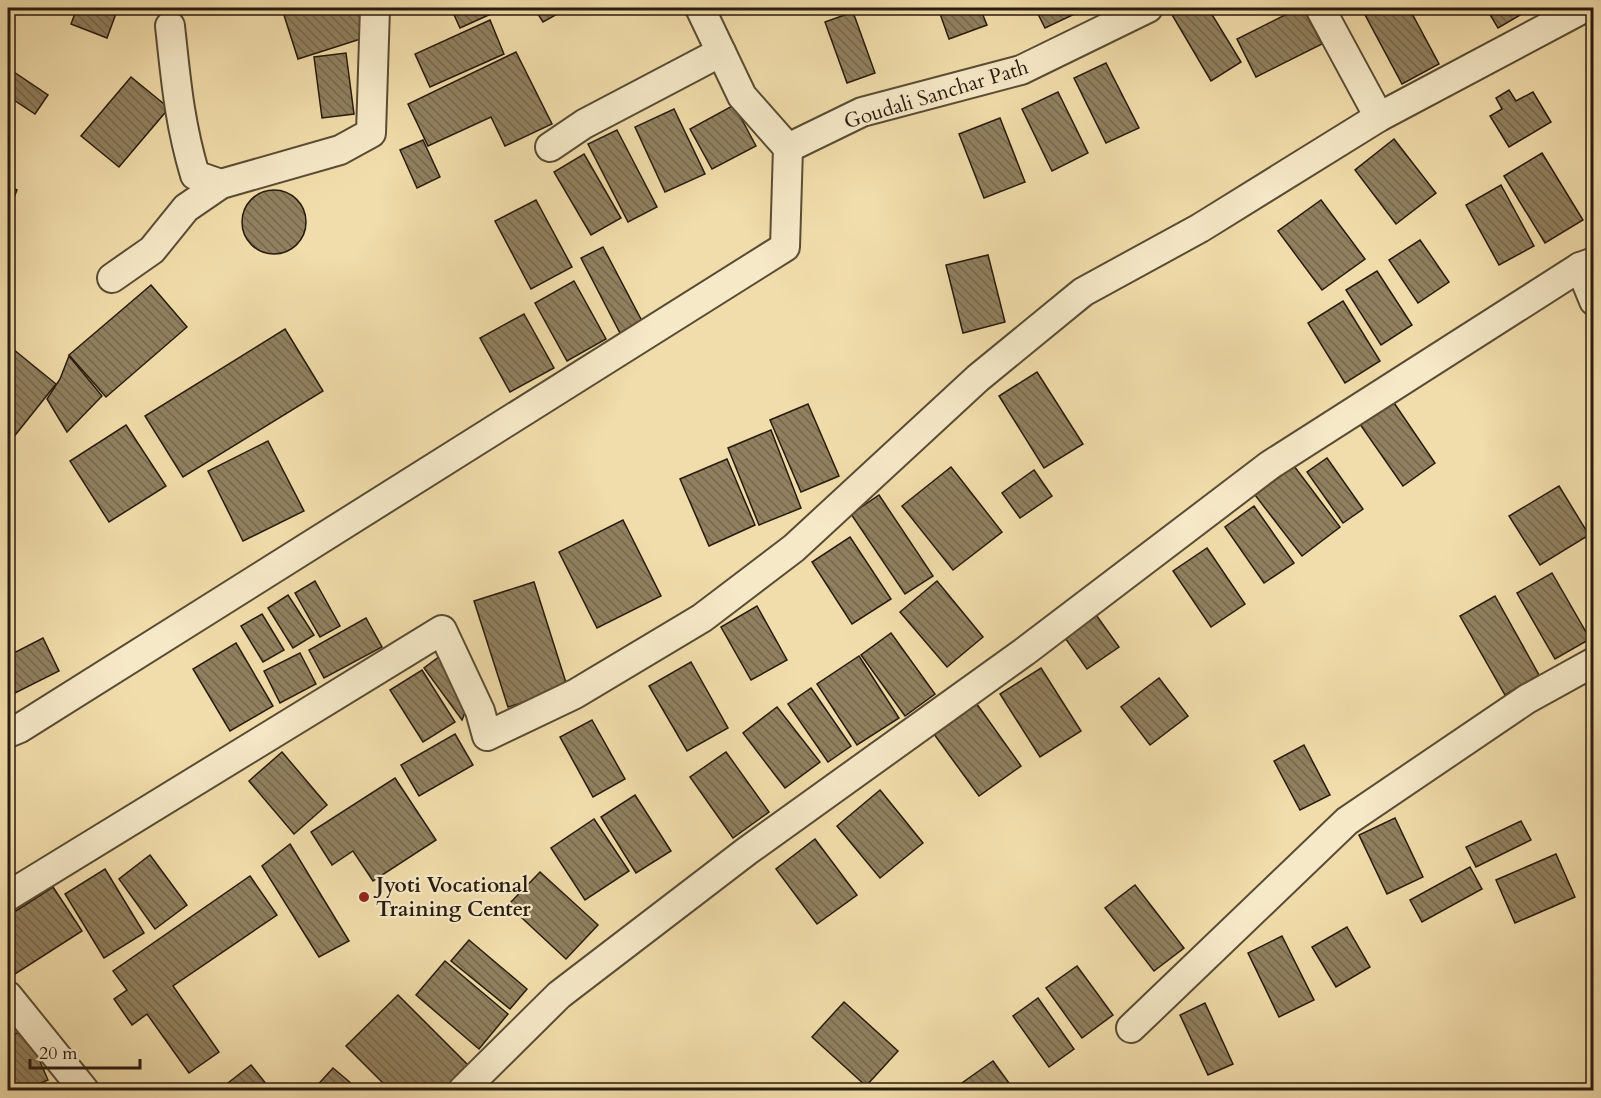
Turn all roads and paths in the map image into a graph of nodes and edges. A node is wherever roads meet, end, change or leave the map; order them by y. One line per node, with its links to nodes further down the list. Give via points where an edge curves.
1 (375, 8): 11 (street, via 371,133 340,150)
2 (700, 8): 7 (street)
3 (1148, 8): 10 (street, Goudali Sanchar Path, via 1021,70 862,112)
4 (1320, 8): 8 (street)
5 (1584, 8): 8 (street)
6 (170, 26): 11 (street, via 182,129 195,175)
7 (721, 52): 9 (street, via 584,124); 10 (street, via 742,96)
8 (1379, 117): 17 (street, via 1200,228 1083,292 978,378 794,548 702,618 575,694 487,736 480,711 442,630)
9 (550, 147)
10 (788, 148): 16 (street, via 785,247)
11 (220, 184): 13 (street, via 186,208 152,250)
12 (1586, 264): 14 (street); 21 (street, via 1270,465 559,995)
13 (112, 278)
14 (1593, 301)
15 (1593, 662): 19 (street, via 1527,699 1347,821)
16 (8, 733)
17 (8, 896)
18 (8, 996): 20 (street)
19 (1131, 1028)
20 (84, 1090)
21 (463, 1090)

